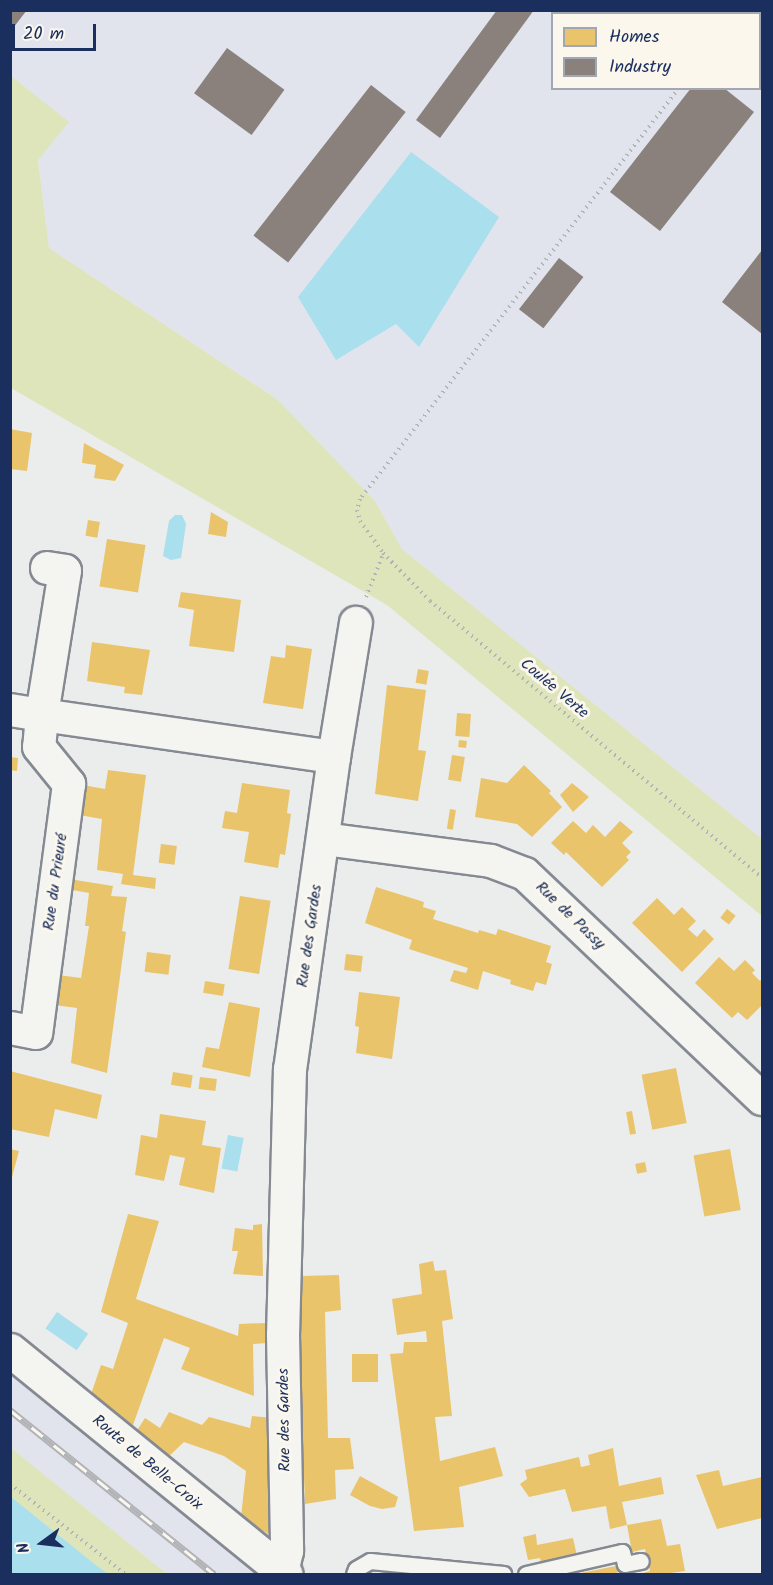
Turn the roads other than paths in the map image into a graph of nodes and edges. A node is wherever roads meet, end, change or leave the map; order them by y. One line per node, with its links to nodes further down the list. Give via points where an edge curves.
1 (47, 568): 4 (street, via 65,571)
2 (356, 623): 5 (street, Rue des Gardes)
3 (10, 710): 4 (street)
4 (42, 715): 5 (street); 7 (street, Rue du Prieuré, via 39,747 69,784 36,1033)
5 (334, 757): 6 (street, Rue des Gardes)
6 (324, 839): 8 (street, Rue de Passy, via 491,861 525,874); 11 (street, Rue des Gardes, via 290,1069 283,1335 288,1551)
7 (10, 1028)
8 (762, 1099)
9 (10, 1350): 11 (street, Route de Belle-Croix)
10 (641, 1561): 14 (lane, via 625,1564 622,1552)
11 (284, 1574)
12 (354, 1575): 13 (lane, via 356,1569 370,1561)
13 (503, 1575)
14 (526, 1575)

